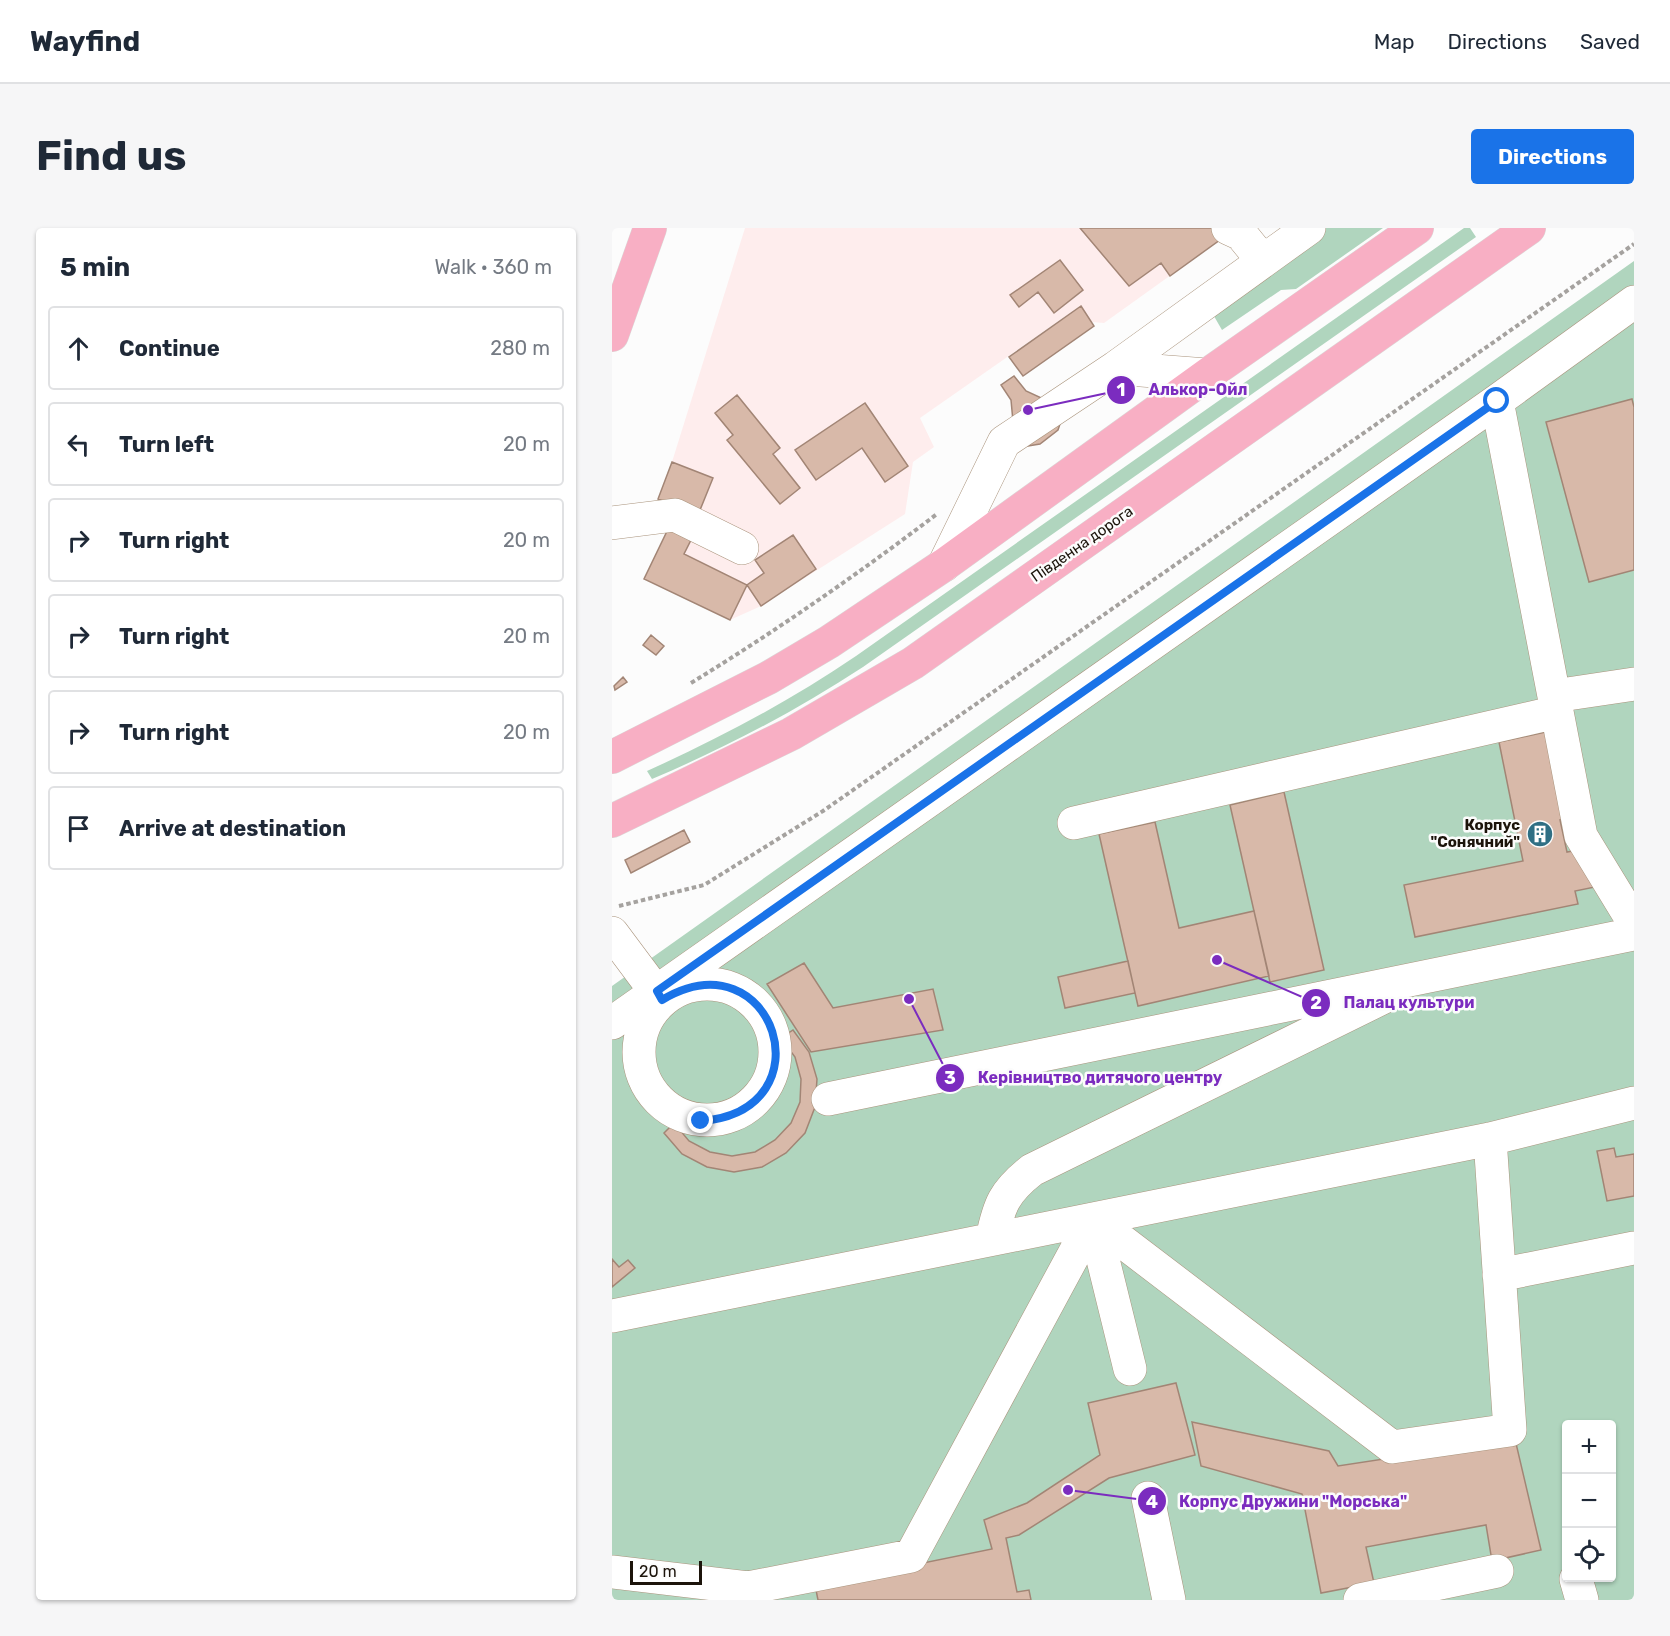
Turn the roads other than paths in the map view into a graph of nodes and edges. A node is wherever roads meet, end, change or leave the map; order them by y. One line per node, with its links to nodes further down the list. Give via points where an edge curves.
1 (650, 228): 9 (main road)
2 (1228, 228): 7 (street, via 1241,234)
3 (1310, 228): 7 (street)
4 (1417, 228): 11 (main road)
5 (1529, 228): 6 (main road, Південна дорога)
6 (1495, 238): 19 (main road, Південна дорога, via 913,663 791,734)
7 (1263, 261): 10 (street)
8 (1634, 302): 12 (street)
9 (612, 335)
10 (1115, 368): 11 (street); 15 (street, via 1004,442)
11 (1207, 375): 15 (main road)
12 (1497, 401): 17 (street); 25 (street)
13 (612, 523): 14 (street, via 675,515)
14 (742, 548)
15 (944, 566): 18 (main road, via 768,678)
16 (1634, 684): 17 (street)
17 (1556, 704): 20 (street); 21 (street, via 1581,836)
18 (612, 758)
19 (612, 821)
20 (1074, 823)
21 (1634, 923)
22 (612, 933): 25 (street)
23 (1634, 934): 24 (street)
24 (1426, 977): 27 (street); 32 (street, via 1032,1170 1002,1200)
25 (659, 996): 25 (street, via 639,1039 639,1062 646,1084 669,1109 701,1121 724,1119 746,1110 762,1095 772,1075 776,1053 773,1030 762,1011 746,996 726,986 704,984); 26 (street)
26 (612, 1023)
27 (828, 1099)
28 (1634, 1102): 30 (street)
29 (1634, 1125): 30 (street)
30 (1490, 1149): 31 (street); 34 (street)
31 (1093, 1219): 32 (street); 34 (street, via 1392,1447 1510,1430); 36 (street); 39 (street, via 911,1556 748,1588)
32 (992, 1239): 35 (street)
33 (1634, 1248): 34 (street)
34 (1499, 1275)
35 (612, 1316)
36 (1130, 1369)
37 (1148, 1498): 40 (street)
38 (1497, 1571): 41 (street)
39 (612, 1572)
40 (1169, 1600)
41 (1360, 1600)

